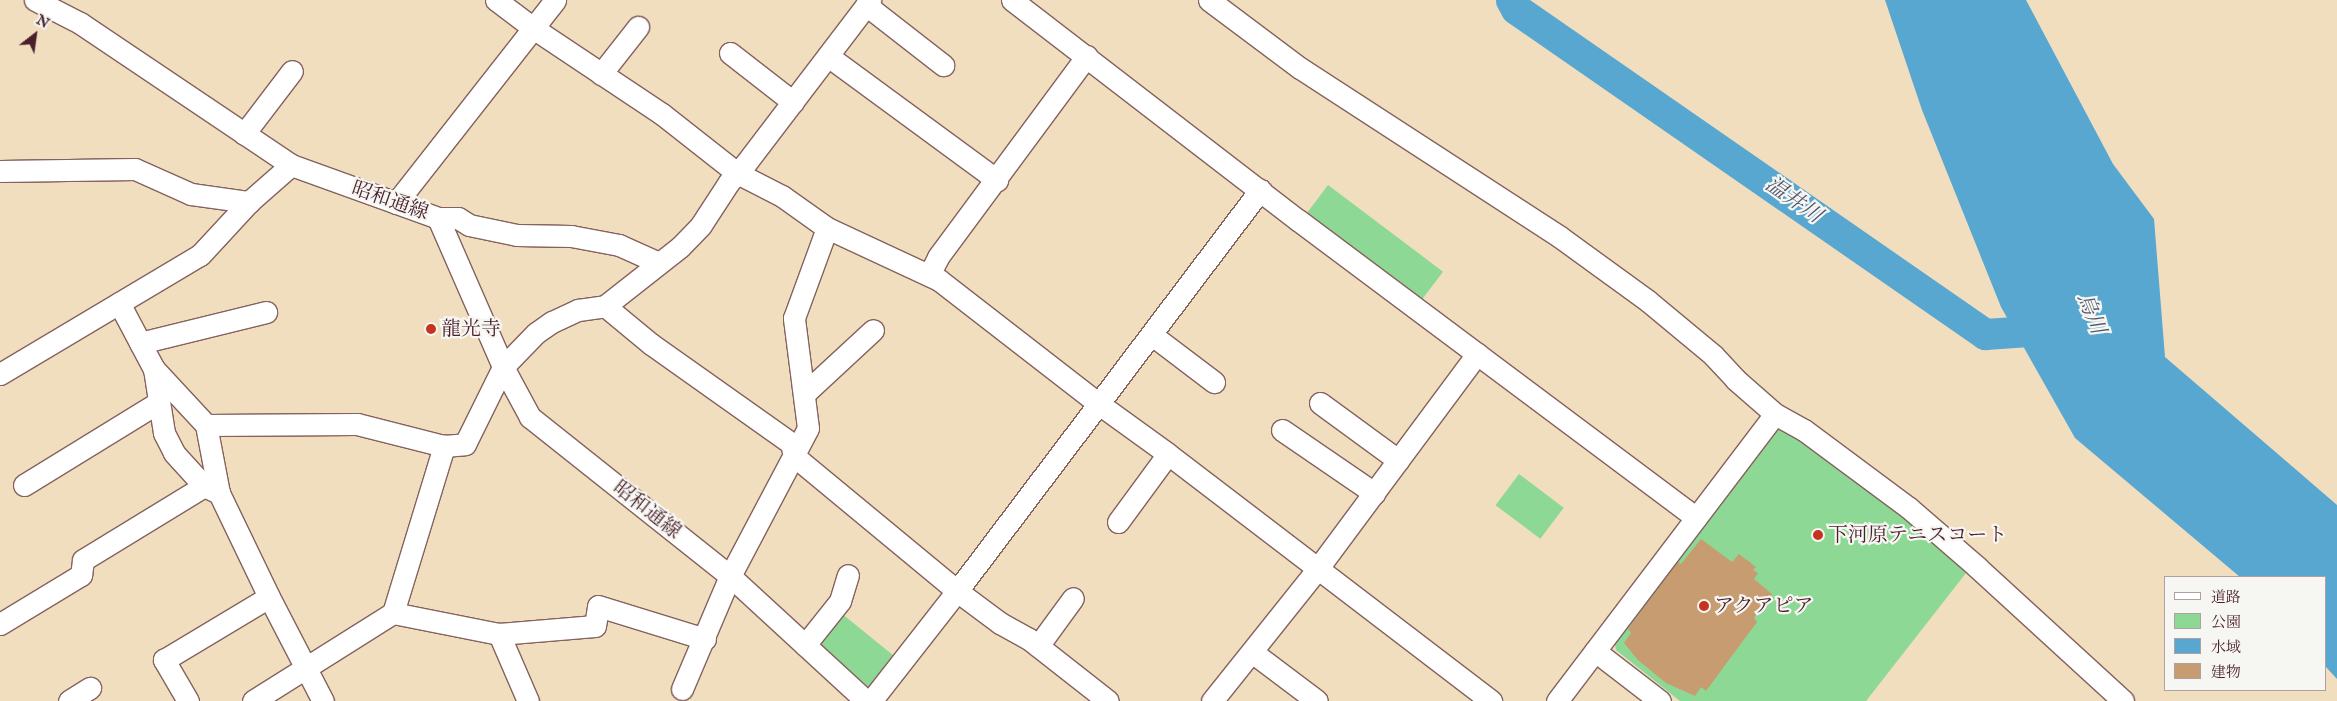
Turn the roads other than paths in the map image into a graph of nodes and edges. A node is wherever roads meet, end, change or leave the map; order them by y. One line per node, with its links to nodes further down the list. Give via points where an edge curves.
1 (35, 0): 16 (street, 昭和通線, via 80,23)
2 (496, 0): 8 (street)
3 (555, 0): 8 (street)
4 (1012, 0): 11 (street)
5 (1209, 0): 43 (street, via 1300,68 1560,237 1632,289 1713,356)
6 (868, 2): 10 (street); 12 (street)
7 (638, 27): 14 (street)
8 (533, 28): 14 (street); 23 (street)
9 (730, 53): 15 (street)
10 (828, 56): 15 (street); 20 (street)
11 (1088, 56): 20 (street); 21 (street)
12 (943, 65)
13 (292, 71): 16 (street)
14 (602, 74): 19 (street, via 662,114)
15 (793, 102): 19 (street)
16 (244, 134): 17 (street, 昭和通線)
17 (291, 165): 22 (street); 23 (street, 昭和通線)
18 (0, 171): 22 (street, via 134,169 191,194)
19 (737, 173): 25 (street, via 782,196); 26 (street, via 701,225)
20 (998, 180): 27 (street, via 938,258)
21 (1260, 190): 32 (street); 34 (street)
22 (249, 202): 28 (street, via 200,255)
23 (396, 202): 24 (street, 昭和通線)
24 (438, 218): 26 (street, via 458,218 469,225 517,235 571,236 619,245); 35 (street, 昭和通線)
25 (827, 228): 27 (street); 39 (street, via 794,318)
26 (659, 263): 29 (street)
27 (929, 275): 42 (street)
28 (119, 303): 33 (street); 37 (street)
29 (605, 306): 35 (street, via 578,310 552,322 536,333); 48 (street, via 651,344 791,443)
30 (266, 312): 33 (street)
31 (873, 330): 39 (street)
32 (1152, 335): 38 (street); 42 (street)
33 (140, 343): 36 (street)
34 (1477, 354): 49 (street); 53 (street)
35 (503, 367): 46 (street, via 465,444); 57 (street, 昭和通線, via 530,417)
36 (154, 369): 40 (street); 44 (street)
37 (0, 374)
38 (1214, 382)
39 (804, 394): 48 (street, via 808,428)
40 (159, 402): 50 (street); 51 (street, via 164,433 174,453)
41 (1320, 403): 49 (street)
42 (1099, 404): 47 (street); 58 (street)
43 (1775, 414): 53 (street); 85 (street, via 1804,430 1909,508)
44 (206, 425): 46 (street, via 357,424); 51 (street)
45 (1282, 430): 52 (street)
46 (444, 446): 61 (street)
47 (1168, 454): 54 (street); 55 (street)
48 (794, 456): 57 (street); 58 (street)
49 (1398, 460): 52 (street)
50 (24, 485)
51 (211, 489): 59 (street); 62 (street, via 83,560 81,575)
52 (1374, 493): 55 (street)
53 (1696, 518): 67 (street)
54 (1118, 522)
55 (1318, 568): 68 (street); 82 (street)
56 (848, 575): 65 (street, via 840,601)
57 (730, 576): 64 (street); 65 (street, 昭和通線)
58 (957, 591): 66 (street); 78 (street)
59 (269, 597): 69 (street); 73 (street, via 164,660)
60 (1073, 598): 66 (street)
61 (394, 612): 63 (street); 69 (street)
62 (0, 624)
63 (499, 634): 64 (street, via 595,626 598,606); 76 (street)
64 (705, 639): 71 (street)
65 (805, 645): 77 (street, 昭和通線)
66 (1038, 646): 79 (street)
67 (1594, 651): 83 (street); 84 (street)
68 (1252, 652): 80 (street); 81 (street)
69 (306, 669): 74 (street); 75 (street)
70 (90, 688): 72 (street)
71 (682, 689)
72 (69, 701)
73 (188, 701)
74 (253, 701)
75 (323, 701)
76 (528, 701)
77 (866, 701)
78 (871, 701)
79 (1108, 701)
80 (1212, 701)
81 (1317, 701)
82 (1491, 701)
83 (1557, 701)
84 (1660, 701)
85 (2123, 701)

